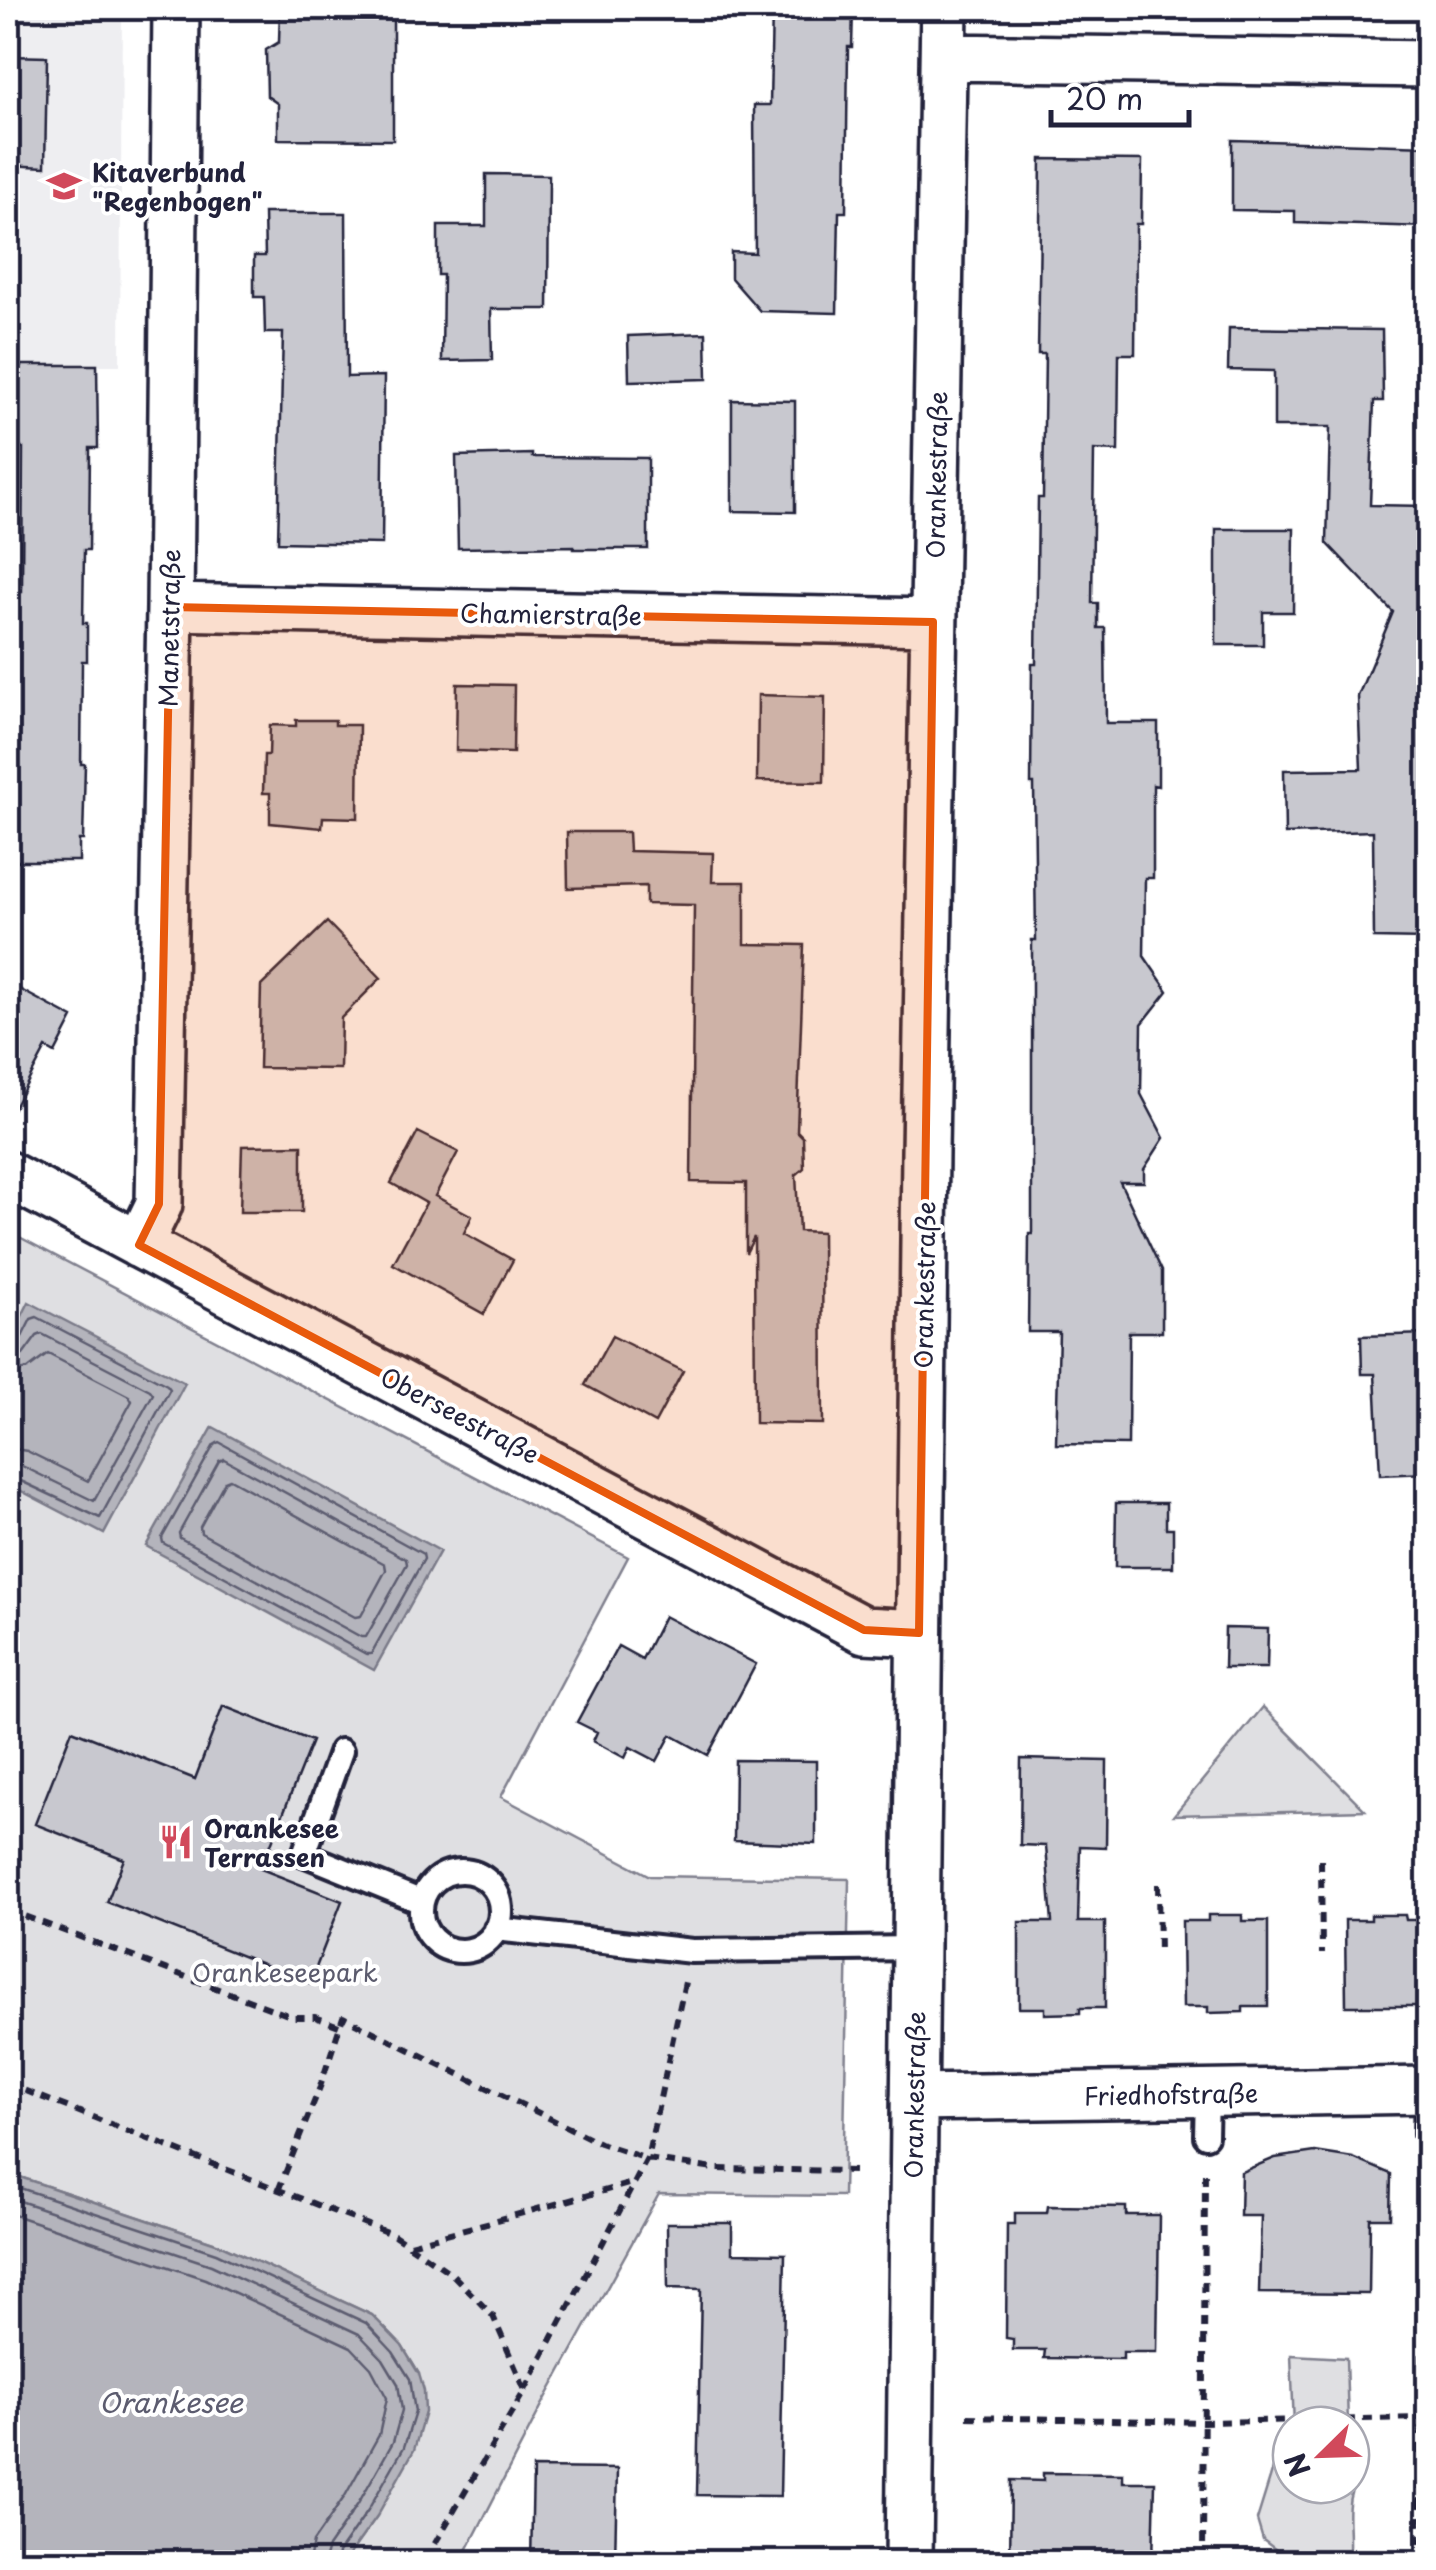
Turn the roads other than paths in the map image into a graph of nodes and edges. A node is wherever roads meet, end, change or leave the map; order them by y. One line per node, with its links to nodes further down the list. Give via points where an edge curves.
1 (176, 8): 5 (street, Manetstraße)
2 (944, 8): 3 (street, Orankestraße)
3 (944, 57): 4 (street); 6 (street, Orankestraße)
4 (1428, 64)
5 (170, 607): 6 (street, Chamierstraße); 8 (street, Manetstraße, via 159,1204)
6 (933, 622): 9 (street, Orankestraße)
7 (8, 1175): 8 (street, Oberseestraße)
8 (139, 1245): 9 (street, Oberseestraße, via 864,1630)
9 (919, 1633): 13 (street, Orankestraße)
10 (341, 1752): 11 (lane, via 304,1854)
11 (422, 1902): 12 (lane, via 424,1927 441,1946 466,1951); 12 (lane, via 447,1874 474,1874 500,1903)
12 (496, 1930): 13 (lane, via 692,1951)
13 (916, 1948): 14 (street, Orankestraße)
14 (914, 2098): 15 (street, Friedhofstraße, via 1206,2115); 16 (street, Orankestraße)
15 (1427, 2105)
16 (909, 2562)

